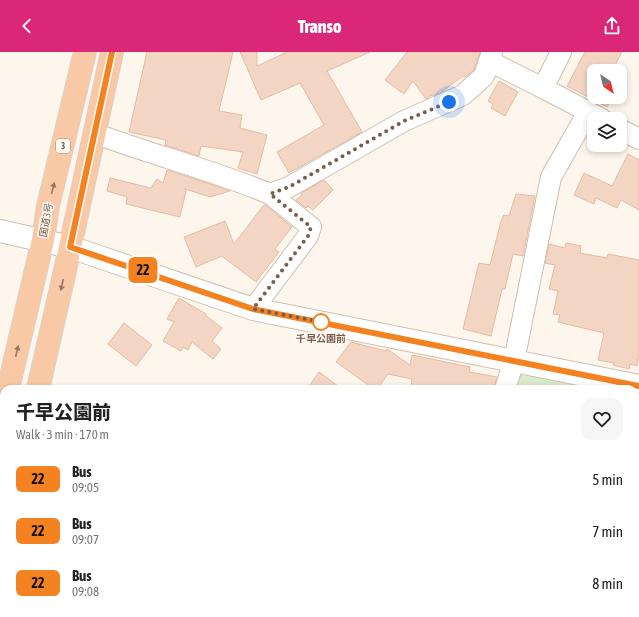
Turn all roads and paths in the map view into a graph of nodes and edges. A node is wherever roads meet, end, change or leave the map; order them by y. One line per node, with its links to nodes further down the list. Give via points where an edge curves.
1 (85, 52): 13 (highway, 国道3号 / 3, one-way to 1, via 48,206)
2 (112, 52): 8 (highway)
3 (561, 52): 5 (street)
4 (491, 57): 5 (street); 11 (street, via 484,76 463,95 404,121 289,187)
5 (543, 88): 6 (street)
6 (589, 112)
7 (587, 126): 16 (street, via 551,177)
8 (94, 133): 11 (street); 14 (highway)
9 (627, 133): 10 (street)
10 (639, 139)
11 (270, 194): 15 (street, via 311,227 308,236)
12 (0, 231): 13 (street)
13 (43, 240): 14 (street); 17 (highway, 国道3号 / 3, one-way to 13)
14 (70, 247): 15 (street); 18 (highway, one-way to 18)
15 (253, 309): 16 (street)
16 (514, 361): 19 (street); 20 (street)
17 (9, 385)
18 (39, 385)
19 (507, 385)
20 (634, 385)

